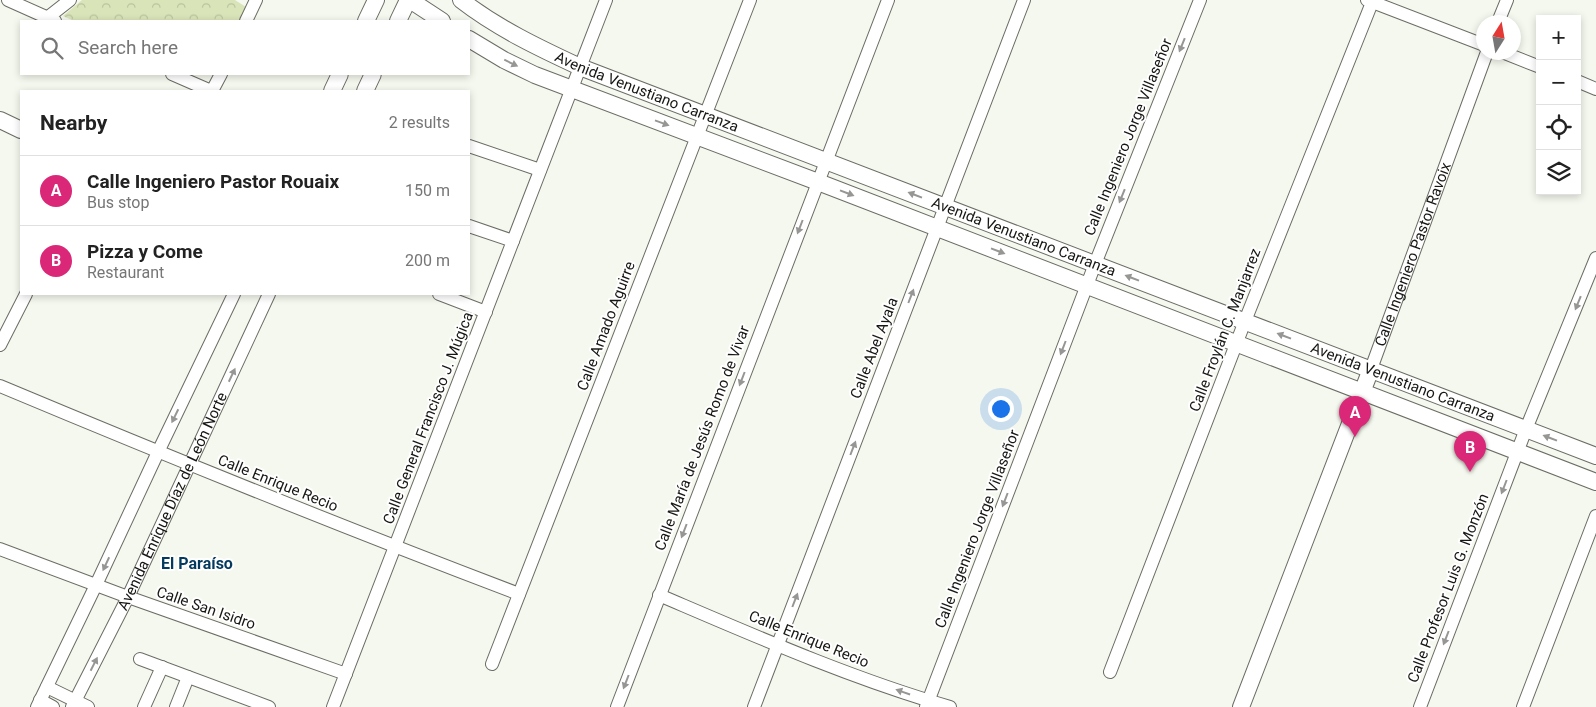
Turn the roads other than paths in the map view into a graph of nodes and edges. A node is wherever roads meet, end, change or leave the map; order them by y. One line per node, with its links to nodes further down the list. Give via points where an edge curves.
1 (8, 0): 15 (street)
2 (70, 0): 15 (street)
3 (376, 0): 17 (street)
4 (409, 0): 18 (street); 19 (street)
5 (460, 0): 25 (street, Avenida Venustiano Carranza, via 503,28)
6 (606, 0): 25 (street, Calle General Francisco J. Múgica)
7 (750, 0): 37 (street, Calle Amado Aguirre)
8 (888, 0): 42 (street, Calle María de Jesús Romo de Vivar)
9 (1024, 0): 45 (street, Calle Abel Ayala)
10 (1200, 0): 50 (street, Calle Ingeniero Jorge Villaseñor, one-way to 50)
11 (1507, 0): 14 (street)
12 (1371, 1): 21 (street); 57 (street, Calle Froylán C. Manjarrez)
13 (252, 2): 16 (street)
14 (1501, 15)
15 (51, 20)
16 (246, 20)
17 (366, 20)
18 (399, 20)
19 (440, 20)
20 (470, 40): 31 (street, Avenida Venustiano Carranza, one-way to 31, via 504,60)
21 (1476, 42)
22 (1483, 60): 60 (street, Calle Ingeniero Pastor Ravoix)
23 (1521, 60): 24 (street)
24 (1536, 65)
25 (580, 67): 31 (street, Calle General Francisco J. Múgica); 37 (street, Avenida Venustiano Carranza)
26 (174, 75): 33 (street)
27 (220, 75): 34 (street)
28 (340, 75): 35 (street)
29 (373, 75): 36 (street)
30 (1581, 83): 32 (street)
31 (572, 89): 40 (street, Avenida Venustiano Carranza, one-way to 40); 43 (street, Calle General Francisco J. Múgica)
32 (1596, 89)
33 (210, 90)
34 (213, 90)
35 (332, 90)
36 (365, 90)
37 (705, 115): 40 (street, Calle Amado Aguirre); 42 (street, Avenida Venustiano Carranza)
38 (0, 120): 39 (street)
39 (20, 130)
40 (698, 136): 44 (street, Avenida Venustiano Carranza); 73 (street, Calle Amado Aguirre)
41 (470, 146): 43 (street)
42 (826, 161): 44 (street, Calle María de Jesús Romo de Vivar); 45 (street, Avenida Venustiano Carranza, one-way to 42)
43 (540, 170): 48 (street, Calle General Francisco J. Múgica)
44 (818, 182): 47 (street, Avenida Venustiano Carranza, one-way to 47); 74 (street, Calle María de Jesús Romo de Vivar, one-way to 74)
45 (945, 207): 47 (street, Calle Abel Ayala); 50 (street, Avenida Venustiano Carranza)
46 (470, 226): 48 (street)
47 (937, 228): 51 (street, Avenida Venustiano Carranza, one-way to 51); 76 (street, Calle Abel Ayala, one-way to 47)
48 (513, 241): 56 (street, Calle General Francisco J. Múgica)
49 (1596, 258): 63 (street, Calle Profesor Luis G. Monzón, one-way to 63)
50 (1095, 264): 51 (street, Calle Ingeniero Jorge Villaseñor); 57 (street, Avenida Venustiano Carranza, one-way to 50)
51 (1087, 286): 58 (street, Avenida Venustiano Carranza); 86 (street, Calle Ingeniero Jorge Villaseñor, one-way to 86)
52 (25, 295): 59 (street)
53 (234, 295): 64 (street, one-way to 64)
54 (269, 295): 67 (street, Avenida Enrique Díaz de León Norte, one-way to 54)
55 (442, 295): 56 (street)
56 (486, 312): 70 (street, Calle General Francisco J. Múgica)
57 (1245, 321): 58 (street, Calle Froylán C. Manjarrez); 60 (street, Avenida Venustiano Carranza, one-way to 57)
58 (1236, 343): 62 (street, Avenida Venustiano Carranza); 80 (street, Calle Froylán C. Manjarrez)
59 (0, 345)
60 (1371, 369): 62 (street, Calle Ingeniero Pastor Ravoix); 63 (street, Avenida Venustiano Carranza)
61 (0, 386): 64 (street, Calle Enrique Recio)
62 (1362, 392): 65 (street, Avenida Venustiano Carranza); 96 (street, Calle Ingeniero Pastor Ravoix)
63 (1526, 429): 65 (street, Calle Profesor Luis G. Monzón); 66 (street, Avenida Venustiano Carranza, one-way to 63)
64 (158, 452): 67 (street, Calle Enrique Recio); 72 (street, one-way to 72)
65 (1518, 452): 68 (street, Avenida Venustiano Carranza); 97 (street, Calle Profesor Luis G. Monzón, one-way to 97)
66 (1596, 456)
67 (190, 465): 70 (street, Calle Enrique Recio); 75 (street, Avenida Enrique Díaz de León Norte)
68 (1596, 482)
69 (1596, 516): 98 (street)
70 (395, 547): 73 (street, Calle Enrique Recio); 81 (street, Calle General Francisco J. Múgica)
71 (0, 549): 72 (street, Calle San Isidro)
72 (96, 585): 75 (street, Calle San Isidro); 83 (street)
73 (519, 594): 78 (street, Calle Amado Aguirre)
74 (659, 596): 76 (street, Calle Enrique Recio); 93 (street, Calle María de Jesús Romo de Vivar, one-way to 93)
75 (128, 597): 81 (street, Calle San Isidro); 85 (street, Avenida Enrique Díaz de León Norte, one-way to 75)
76 (778, 645): 86 (street, Calle Enrique Recio, one-way to 76); 94 (street, Calle Abel Ayala)
77 (140, 659): 79 (street)
78 (492, 664)
79 (162, 668): 82 (street); 89 (street)
80 (1110, 672)
81 (346, 674): 92 (street, Calle General Francisco J. Múgica)
82 (188, 677): 90 (street); 91 (street)
83 (47, 687): 84 (street); 85 (street)
84 (38, 704): 87 (street)
85 (73, 704): 88 (street)
86 (928, 704): 95 (street, Calle Enrique Recio)
87 (53, 707)
88 (88, 707)
89 (144, 707)
90 (176, 707)
91 (269, 707)
92 (333, 707)
93 (617, 707)
94 (754, 707)
95 (950, 707)
96 (1241, 707)
97 (1420, 707)
98 (1523, 707)

